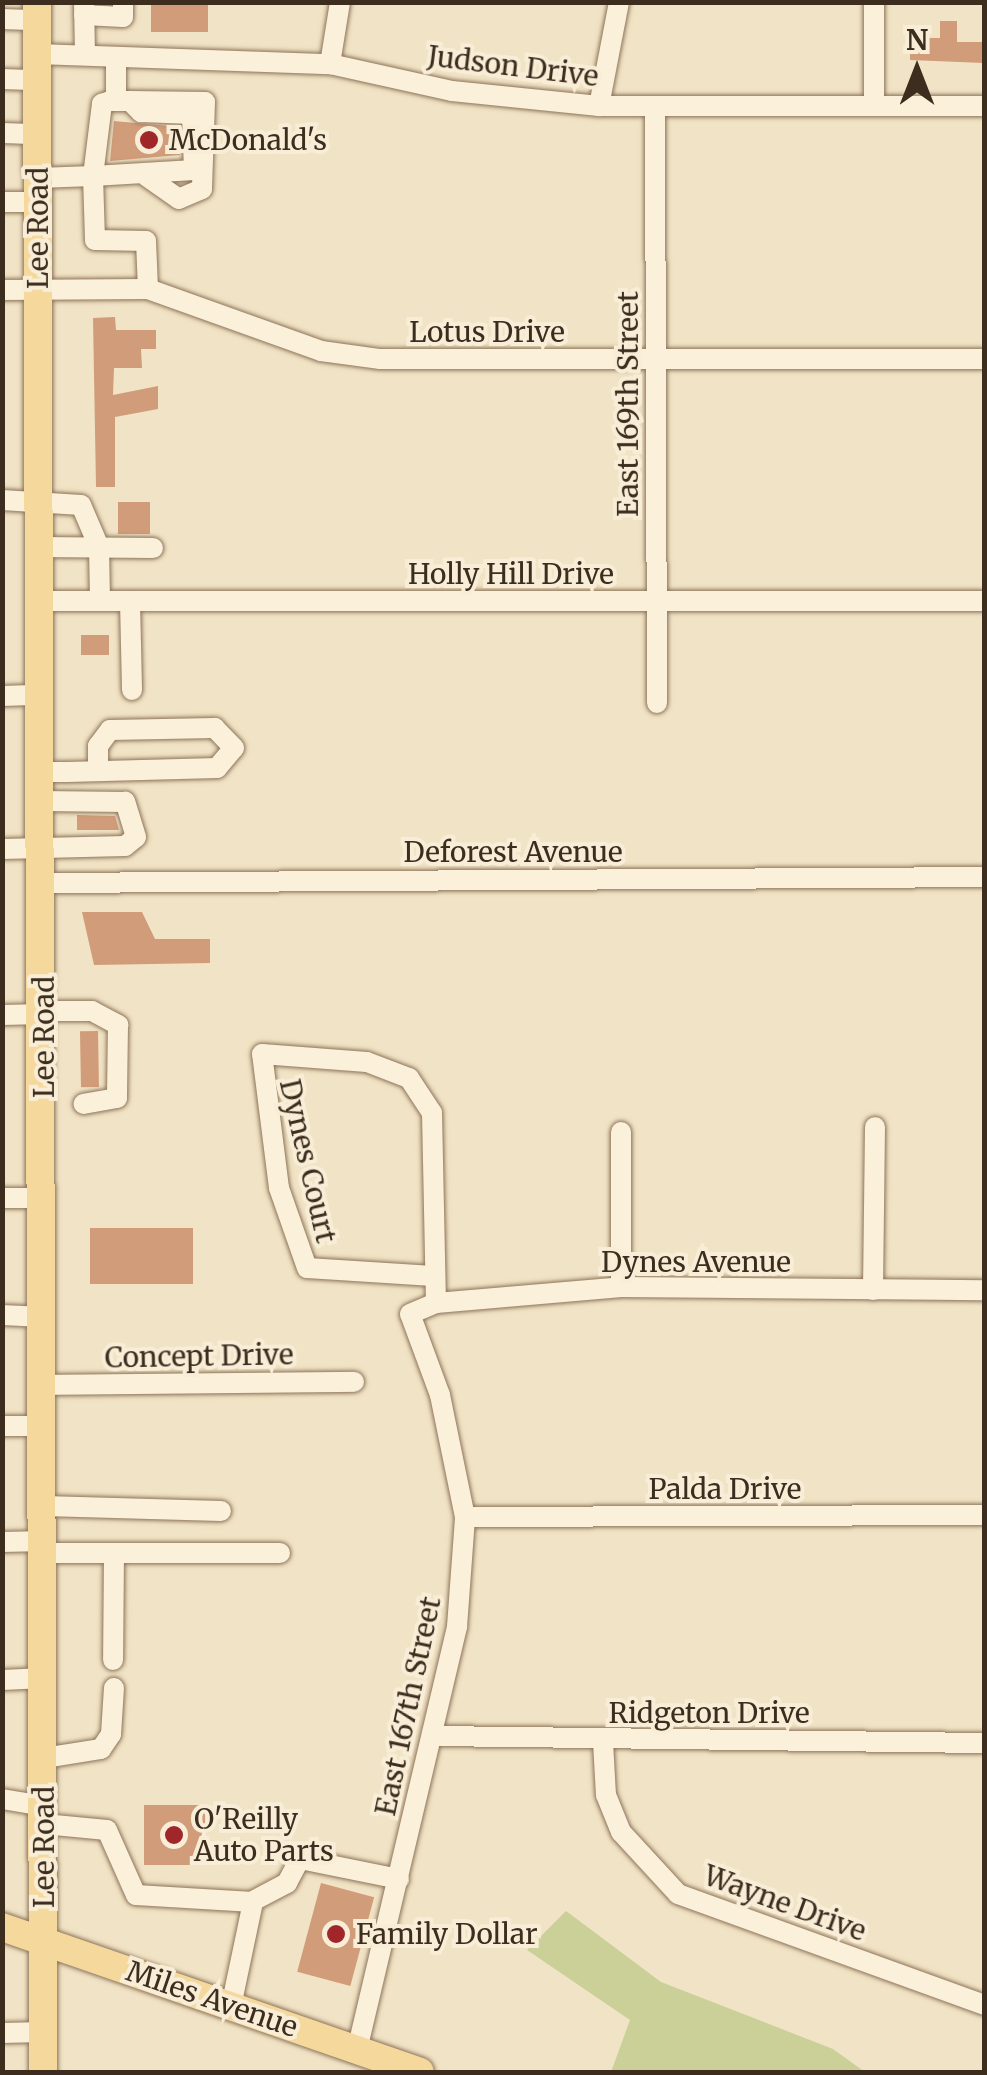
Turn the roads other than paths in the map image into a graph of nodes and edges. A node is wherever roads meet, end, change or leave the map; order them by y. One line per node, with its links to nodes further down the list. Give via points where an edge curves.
1 (123, 2): 5 (street, via 123,16)
2 (340, 2): 10 (street)
3 (619, 2): 14 (street)
4 (874, 2): 16 (street)
5 (84, 9): 8 (street)
6 (36, 11): 7 (street); 11 (main road, Lee Road)
7 (2, 19)
8 (85, 56): 9 (street, Judson Drive); 11 (street, Judson Drive)
9 (116, 56): 10 (street, Judson Drive); 13 (street)
10 (330, 64): 14 (street, Judson Drive, via 452,91)
11 (37, 67): 12 (street, Judson Drive); 19 (main road, Lee Road)
12 (2, 79)
13 (123, 102): 20 (street, via 95,110); 20 (street, via 205,102 202,189 179,199 146,176)
14 (599, 106): 15 (street, Judson Drive)
15 (655, 106): 16 (street, Judson Drive); 26 (street, East 169th Street)
16 (874, 106): 17 (street, Judson Drive)
17 (984, 106)
18 (2, 134): 19 (street)
19 (38, 134): 21 (main road, Lee Road)
20 (93, 176): 21 (street); 23 (street, via 94,240 146,241)
21 (38, 190): 22 (street); 25 (main road, Lee Road)
22 (2, 202)
23 (148, 288): 25 (street, Lotus Drive); 26 (street, Lotus Drive, via 321,352)
24 (2, 290): 25 (street, Lotus Drive)
25 (38, 290): 29 (main road, Lee Road)
26 (655, 359): 27 (street, Lotus Drive); 36 (street, East 169th Street)
27 (984, 359)
28 (2, 500): 29 (street)
29 (38, 500): 30 (main road, Lee Road); 31 (street, via 81,505)
30 (38, 547): 31 (street); 33 (main road, Lee Road)
31 (99, 547): 32 (street); 34 (street)
32 (154, 548)
33 (38, 601): 34 (street, Holly Hill Drive); 40 (main road, Lee Road)
34 (100, 601): 35 (street, Holly Hill Drive)
35 (130, 601): 36 (street, Holly Hill Drive); 38 (street)
36 (657, 601): 37 (street, Holly Hill Drive); 41 (street, East 169th Street)
37 (984, 601)
38 (132, 690)
39 (2, 696): 40 (street)
40 (38, 696): 43 (main road, Lee Road)
41 (657, 703)
42 (98, 771): 42 (street, via 228,766 234,748 215,728 110,730 98,746); 43 (street)
43 (40, 772): 44 (main road, Lee Road)
44 (40, 802): 45 (main road, Lee Road); 46 (street, via 132,806 136,836)
45 (41, 846): 46 (street); 47 (street); 49 (main road, Lee Road)
46 (111, 846): 50 (street)
47 (2, 849)
48 (984, 876): 50 (street, Deforest Avenue)
49 (42, 883): 50 (street, Deforest Avenue); 51 (main road, Lee Road)
50 (111, 883)
51 (44, 1012): 52 (street); 53 (street, via 92,1010 118,1025 117,1098); 57 (main road, Lee Road)
52 (2, 1015)
53 (84, 1104)
54 (874, 1127): 60 (street)
55 (621, 1132): 59 (street)
56 (2, 1198): 57 (street)
57 (44, 1198): 65 (main road, Lee Road)
58 (433, 1276): 58 (street, Dynes Court, via 432,1112 408,1078 367,1062 262,1054 280,1188 300,1260 350,1274); 62 (street, Dynes Court)
59 (621, 1286): 60 (street, Dynes Avenue); 62 (street, Dynes Avenue)
60 (873, 1290): 61 (street, Dynes Avenue)
61 (984, 1290)
62 (436, 1303): 63 (street, Dynes Avenue)
63 (410, 1314): 73 (street, East 167th Street, via 440,1395)
64 (2, 1316): 65 (street)
65 (44, 1317): 67 (main road, Lee Road)
66 (354, 1382): 67 (street, Concept Drive)
67 (44, 1385): 69 (main road, Lee Road)
68 (2, 1426): 69 (street)
69 (44, 1426): 70 (main road, Lee Road)
70 (44, 1506): 71 (street); 75 (main road, Lee Road)
71 (221, 1512)
72 (984, 1516): 73 (street, Palda Drive)
73 (465, 1517): 82 (street, East 167th Street, via 457,1627)
74 (2, 1542): 75 (street)
75 (44, 1547): 77 (street); 79 (main road, Lee Road)
76 (280, 1553): 77 (street)
77 (114, 1554): 78 (street)
78 (113, 1660)
79 (44, 1678): 80 (street); 85 (main road, Lee Road)
80 (2, 1680)
81 (114, 1688): 85 (street, via 112,1734 101,1750)
82 (434, 1736): 83 (street, Ridgeton Drive); 88 (street, East 167th Street)
83 (603, 1742): 84 (street, Ridgeton Drive); 92 (street, Wayne Drive, via 606,1795 621,1832 678,1894)
84 (984, 1743)
85 (44, 1758): 87 (main road, Lee Road)
86 (2, 1799): 87 (street)
87 (44, 1815): 89 (street, via 107,1830 113,1861 136,1895); 91 (main road, Lee Road)
88 (398, 1879): 89 (street, via 300,1858 287,1883); 96 (street, East 167th Street)
89 (251, 1902): 93 (street)
90 (2, 1927): 91 (main road, Miles Avenue)
91 (44, 1942): 93 (main road, Miles Avenue); 94 (main road, Lee Road)
92 (984, 2004)
93 (231, 2006): 96 (main road, Miles Avenue)
94 (43, 2032): 95 (street); 97 (main road, Lee Road)
95 (2, 2034)
96 (356, 2050): 98 (main road, Miles Avenue)
97 (43, 2072)
98 (420, 2072)

